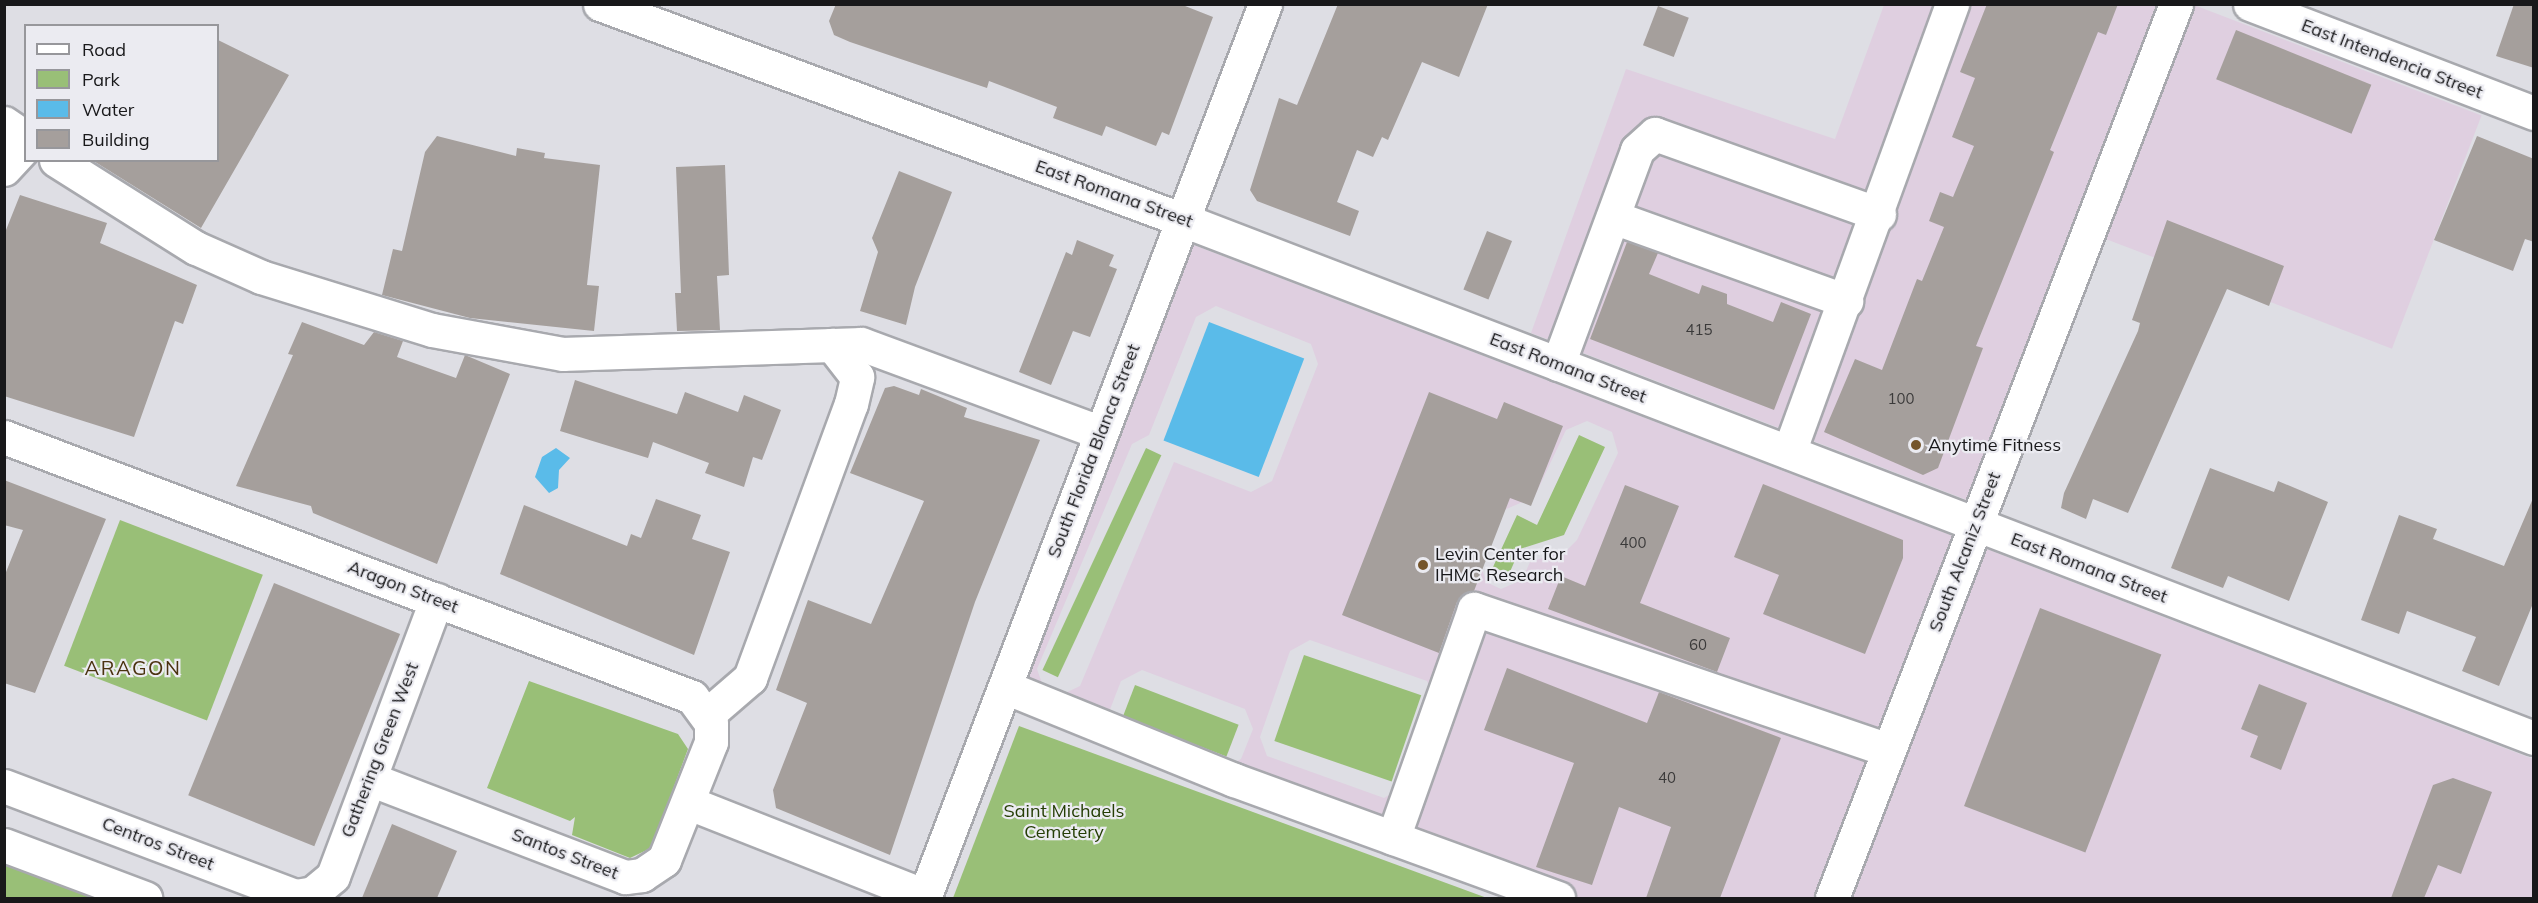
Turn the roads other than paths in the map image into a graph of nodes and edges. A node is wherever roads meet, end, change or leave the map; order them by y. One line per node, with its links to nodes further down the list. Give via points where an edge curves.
1 (600, 4): 14 (street, East Romana Street)
2 (1952, 4): 12 (street)
3 (2176, 4): 21 (street, South Alcaniz Street)
4 (2250, 4): 6 (street, East Intendencia Street)
5 (1262, 5): 14 (street, South Florida Blanca Street)
6 (2534, 113)
7 (4, 123): 8 (street)
8 (24, 137)
9 (24, 147): 11 (street)
10 (59, 162): 16 (street, via 196,248 250,272 432,330 563,354)
11 (4, 169)
12 (1879, 214): 13 (street, via 1655,134 1637,150); 15 (street)
13 (1613, 216): 15 (street); 17 (street)
14 (1183, 220): 17 (street, East Romana Street); 18 (street, South Florida Blanca Street)
15 (1846, 300): 20 (street)
16 (832, 345): 18 (street, via 861,344); 24 (street, via 857,377 851,404 750,678)
17 (1558, 364): 20 (street, East Romana Street)
18 (1101, 433): 23 (street, South Florida Blanca Street)
19 (4, 436): 22 (street, Aragon Street)
20 (1789, 452): 21 (street, East Romana Street)
21 (1976, 524): 25 (street, East Romana Street); 26 (street, South Alcaniz Street)
22 (436, 600): 24 (street, Aragon Street, via 692,697); 27 (street, Gathering Green West)
23 (1005, 687): 30 (street); 33 (street, South Florida Blanca Street)
24 (707, 715): 29 (street, via 711,742)
25 (2531, 729)
26 (1889, 750): 30 (street, via 1474,609); 36 (street, South Alcaniz Street)
27 (370, 779): 29 (street, Santos Street, via 625,877 652,872 664,860); 32 (street, Gathering Green West, via 333,876)
28 (4, 786): 32 (street, Centros Street, via 294,896)
29 (689, 803): 33 (street)
30 (1393, 838): 35 (street)
31 (4, 845): 34 (street)
32 (313, 893)
33 (925, 897)
34 (145, 898)
35 (1558, 898)
36 (1832, 898)

